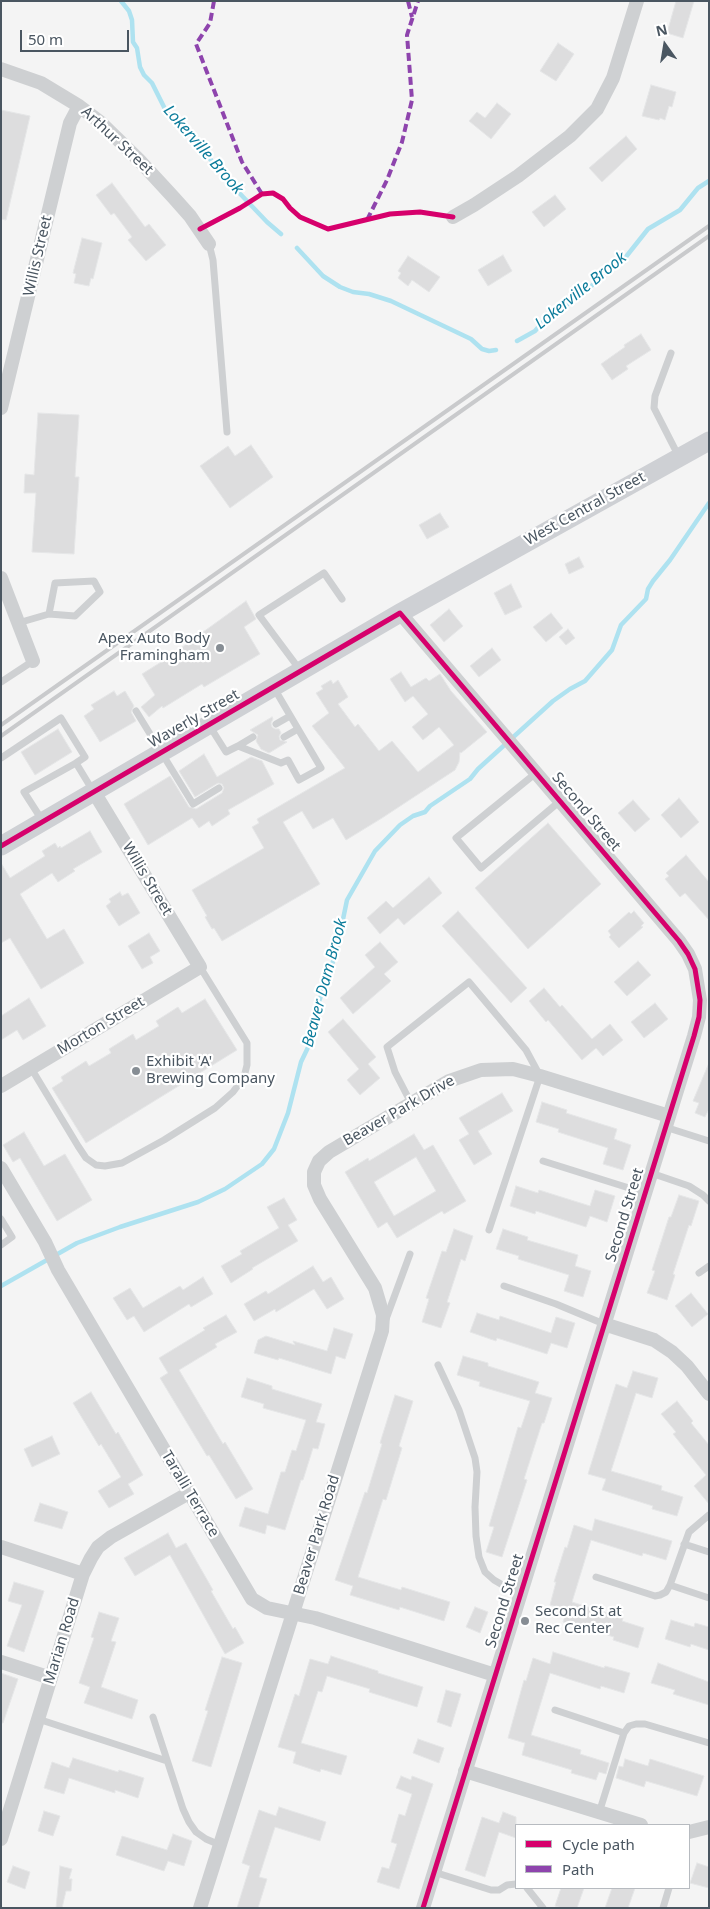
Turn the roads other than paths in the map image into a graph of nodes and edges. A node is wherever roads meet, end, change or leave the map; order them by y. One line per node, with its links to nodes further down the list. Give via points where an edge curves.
1 (637, 1): 4 (street, via 613,78 597,109 570,136 518,176)
2 (1, 69): 3 (street, Arthur Street, via 41,83)
3 (78, 106): 5 (street, Arthur Street, via 100,122 139,160 190,216); 7 (street, Willis Street, via 70,123)
4 (453, 217)
5 (209, 244): 8 (lane)
6 (671, 353): 10 (lane, via 654,408)
7 (1, 408)
8 (227, 432)
9 (709, 441): 10 (main road, West Central Street)
10 (680, 457): 12 (main road, West Central Street)
11 (1, 578): 14 (street)
12 (462, 578): 15 (main road, Waverly Street)
13 (342, 599): 19 (lane, via 324,573 259,614)
14 (6, 604): 17 (street)
15 (400, 613): 19 (main road, Waverly Street); 33 (street, Second Street)
16 (48, 614): 16 (lane, via 75,616 100,592 94,581 55,584); 17 (lane)
17 (18, 623): 18 (street)
18 (34, 661): 20 (lane)
19 (301, 671): 21 (main road, Waverly Street)
20 (1, 682)
21 (273, 687): 23 (lane); 24 (main road, Waverly Street)
22 (136, 711): 30 (lane)
23 (290, 716): 25 (lane); 26 (lane)
24 (209, 724): 29 (lane, via 226,752); 30 (main road, Waverly Street)
25 (276, 724)
26 (298, 729): 28 (lane); 29 (lane, via 321,768 299,780 288,760 281,762)
27 (254, 737): 29 (lane)
28 (284, 737)
29 (238, 746)
30 (162, 752): 34 (lane, via 193,804); 35 (main road, Waverly Street)
31 (1, 758): 32 (lane, via 61,718 85,757)
32 (76, 763): 35 (lane); 37 (lane, via 24,792)
33 (536, 772): 36 (street, Second Street); 36 (lane, via 456,838 474,860 481,868)
34 (220, 788)
35 (94, 792): 37 (main road, Waverly Street); 39 (street, Willis Street)
36 (560, 801): 40 (street, Second Street, via 679,942)
37 (43, 822): 38 (main road, Waverly Street)
38 (1, 846)
39 (200, 966): 41 (street, Morton Street); 41 (lane, via 247,1043 247,1065 244,1077 216,1108 164,1140 122,1163 96,1165 86,1158)
40 (704, 982): 45 (street, Second Street, via 699,1017)
41 (31, 1068): 43 (street, Morton Street)
42 (540, 1076): 44 (street, Beaver Park Drive, via 513,1069 481,1070 449,1081); 44 (lane, via 526,1050 469,982 387,1047 395,1072); 45 (street, Beaver Park Drive); 54 (lane)
43 (1, 1086)
44 (412, 1103): 49 (street, Beaver Park Drive, via 329,1152 319,1161)
45 (667, 1122): 46 (lane); 50 (street, Second Street)
46 (709, 1141)
47 (543, 1161): 51 (lane)
48 (1, 1168): 64 (street, Taralli Terrace)
49 (314, 1172): 61 (street, Beaver Park Road, via 314,1185 320,1199 375,1288 383,1315)
50 (651, 1173): 51 (street, Second Street); 52 (lane, via 689,1186)
51 (645, 1193): 60 (street, Second Street)
52 (709, 1201)
53 (1, 1219): 55 (lane, via 12,1238)
54 (489, 1230)
55 (1, 1245)
56 (410, 1254): 61 (lane)
57 (709, 1266): 58 (lane)
58 (699, 1273)
59 (504, 1286): 60 (lane)
60 (604, 1324): 63 (street, via 654,1340 672,1352); 72 (street, Second Street)
61 (382, 1331): 74 (street, Beaver Park Road)
62 (438, 1365): 72 (lane, via 459,1410 475,1458 479,1557 485,1572 494,1580)
63 (709, 1394)
64 (189, 1493): 69 (street, Marian Road, via 111,1538 98,1548); 74 (street, Taralli Terrace, via 252,1599 266,1608)
65 (709, 1515): 66 (lane, via 689,1532)
66 (684, 1544): 68 (lane); 71 (lane)
67 (1, 1547): 69 (street)
68 (709, 1552)
69 (83, 1574): 77 (street, Marian Road)
70 (596, 1577): 71 (lane, via 654,1596 666,1592)
71 (670, 1585): 73 (lane)
72 (521, 1591): 76 (street, Second Street)
73 (709, 1598)
74 (293, 1614): 76 (street, Taralli Terrace, via 315,1618); 90 (street, Beaver Park Road)
75 (1, 1662): 77 (street)
76 (495, 1675): 84 (street, Second Street)
77 (51, 1678): 80 (street, Marian Road)
78 (555, 1710): 81 (lane)
79 (153, 1717): 83 (lane)
80 (38, 1719): 83 (lane); 89 (street, Marian Road)
81 (624, 1733): 82 (lane, via 629,1726 645,1724); 85 (lane)
82 (709, 1743)
83 (167, 1761): 90 (lane, via 189,1822 196,1832)
84 (465, 1771): 85 (street); 91 (street, Second Street)
85 (599, 1812): 86 (street)
86 (638, 1824)
87 (709, 1828): 88 (street)
88 (690, 1832)
89 (1, 1839)
90 (220, 1845): 95 (street, Beaver Park Road)
91 (434, 1872): 92 (lane, via 491,1890); 96 (street, Second Street)
92 (515, 1884)
93 (528, 1889): 97 (lane)
94 (669, 1889): 98 (lane)
95 (200, 1908)
96 (422, 1908)
97 (543, 1908)
98 (663, 1908)

